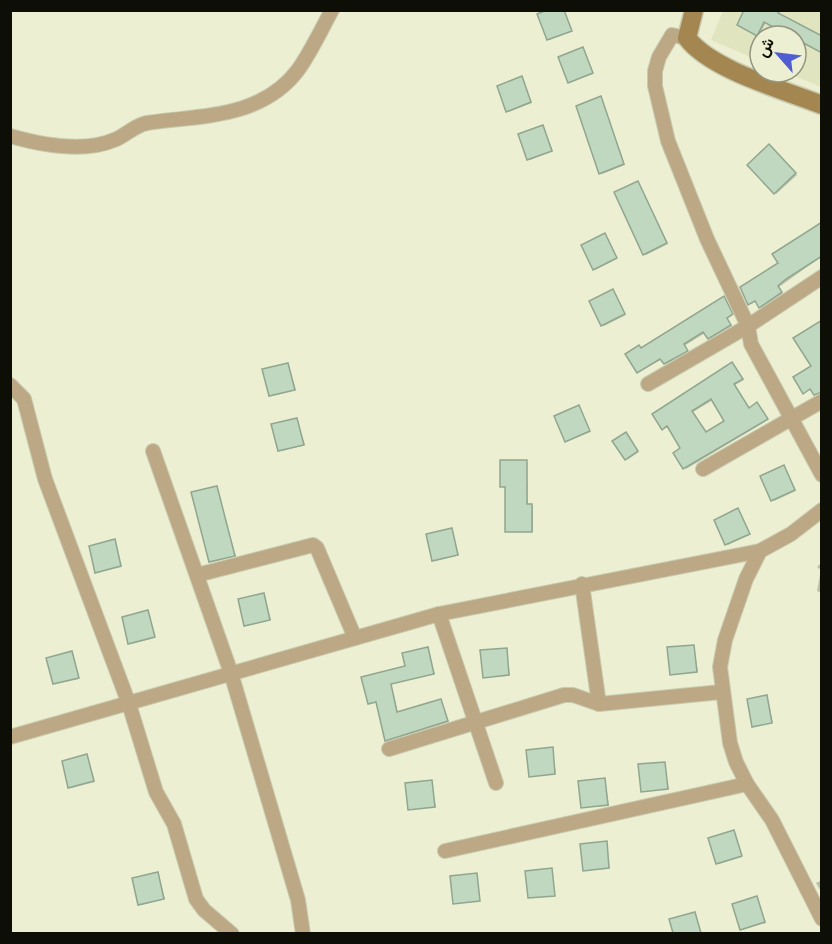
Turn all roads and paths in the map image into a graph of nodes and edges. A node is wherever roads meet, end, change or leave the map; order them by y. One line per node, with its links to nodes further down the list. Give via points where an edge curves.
1 (332, 10): 5 (street, via 290,79 273,95 235,111 191,120 144,123 96,147)
2 (694, 10): 3 (street)
3 (687, 38): 4 (street, via 696,50 715,62); 7 (street, via 672,35 659,57 655,86 668,141 707,239)
4 (822, 105)
5 (10, 136)
6 (822, 277): 7 (street)
7 (748, 326): 8 (street); 11 (street, via 751,344)
8 (648, 384)
9 (10, 385): 23 (street, via 24,399 45,479)
10 (822, 401): 11 (street)
11 (789, 420): 13 (street); 14 (street)
12 (153, 451): 17 (street)
13 (703, 469)
14 (822, 475)
15 (822, 510): 16 (street)
16 (760, 551): 18 (street); 22 (street, via 725,640)
17 (197, 575): 20 (street, via 314,545); 21 (street)
18 (582, 584): 19 (street); 24 (street)
19 (439, 614): 20 (street); 25 (street)
20 (355, 638): 21 (street)
21 (231, 674): 23 (street); 33 (street, via 298,900)
22 (721, 692): 24 (street); 29 (street, via 730,743)
23 (129, 704): 26 (street); 32 (street, via 156,792 171,817 196,898 204,910)
24 (599, 704): 25 (street, via 564,695)
25 (475, 723): 27 (street); 28 (street)
26 (10, 737)
27 (389, 748)
28 (496, 783)
29 (747, 784): 30 (street); 31 (street, via 772,820)
30 (446, 851)
31 (822, 920)
32 (232, 933)
33 (303, 933)

